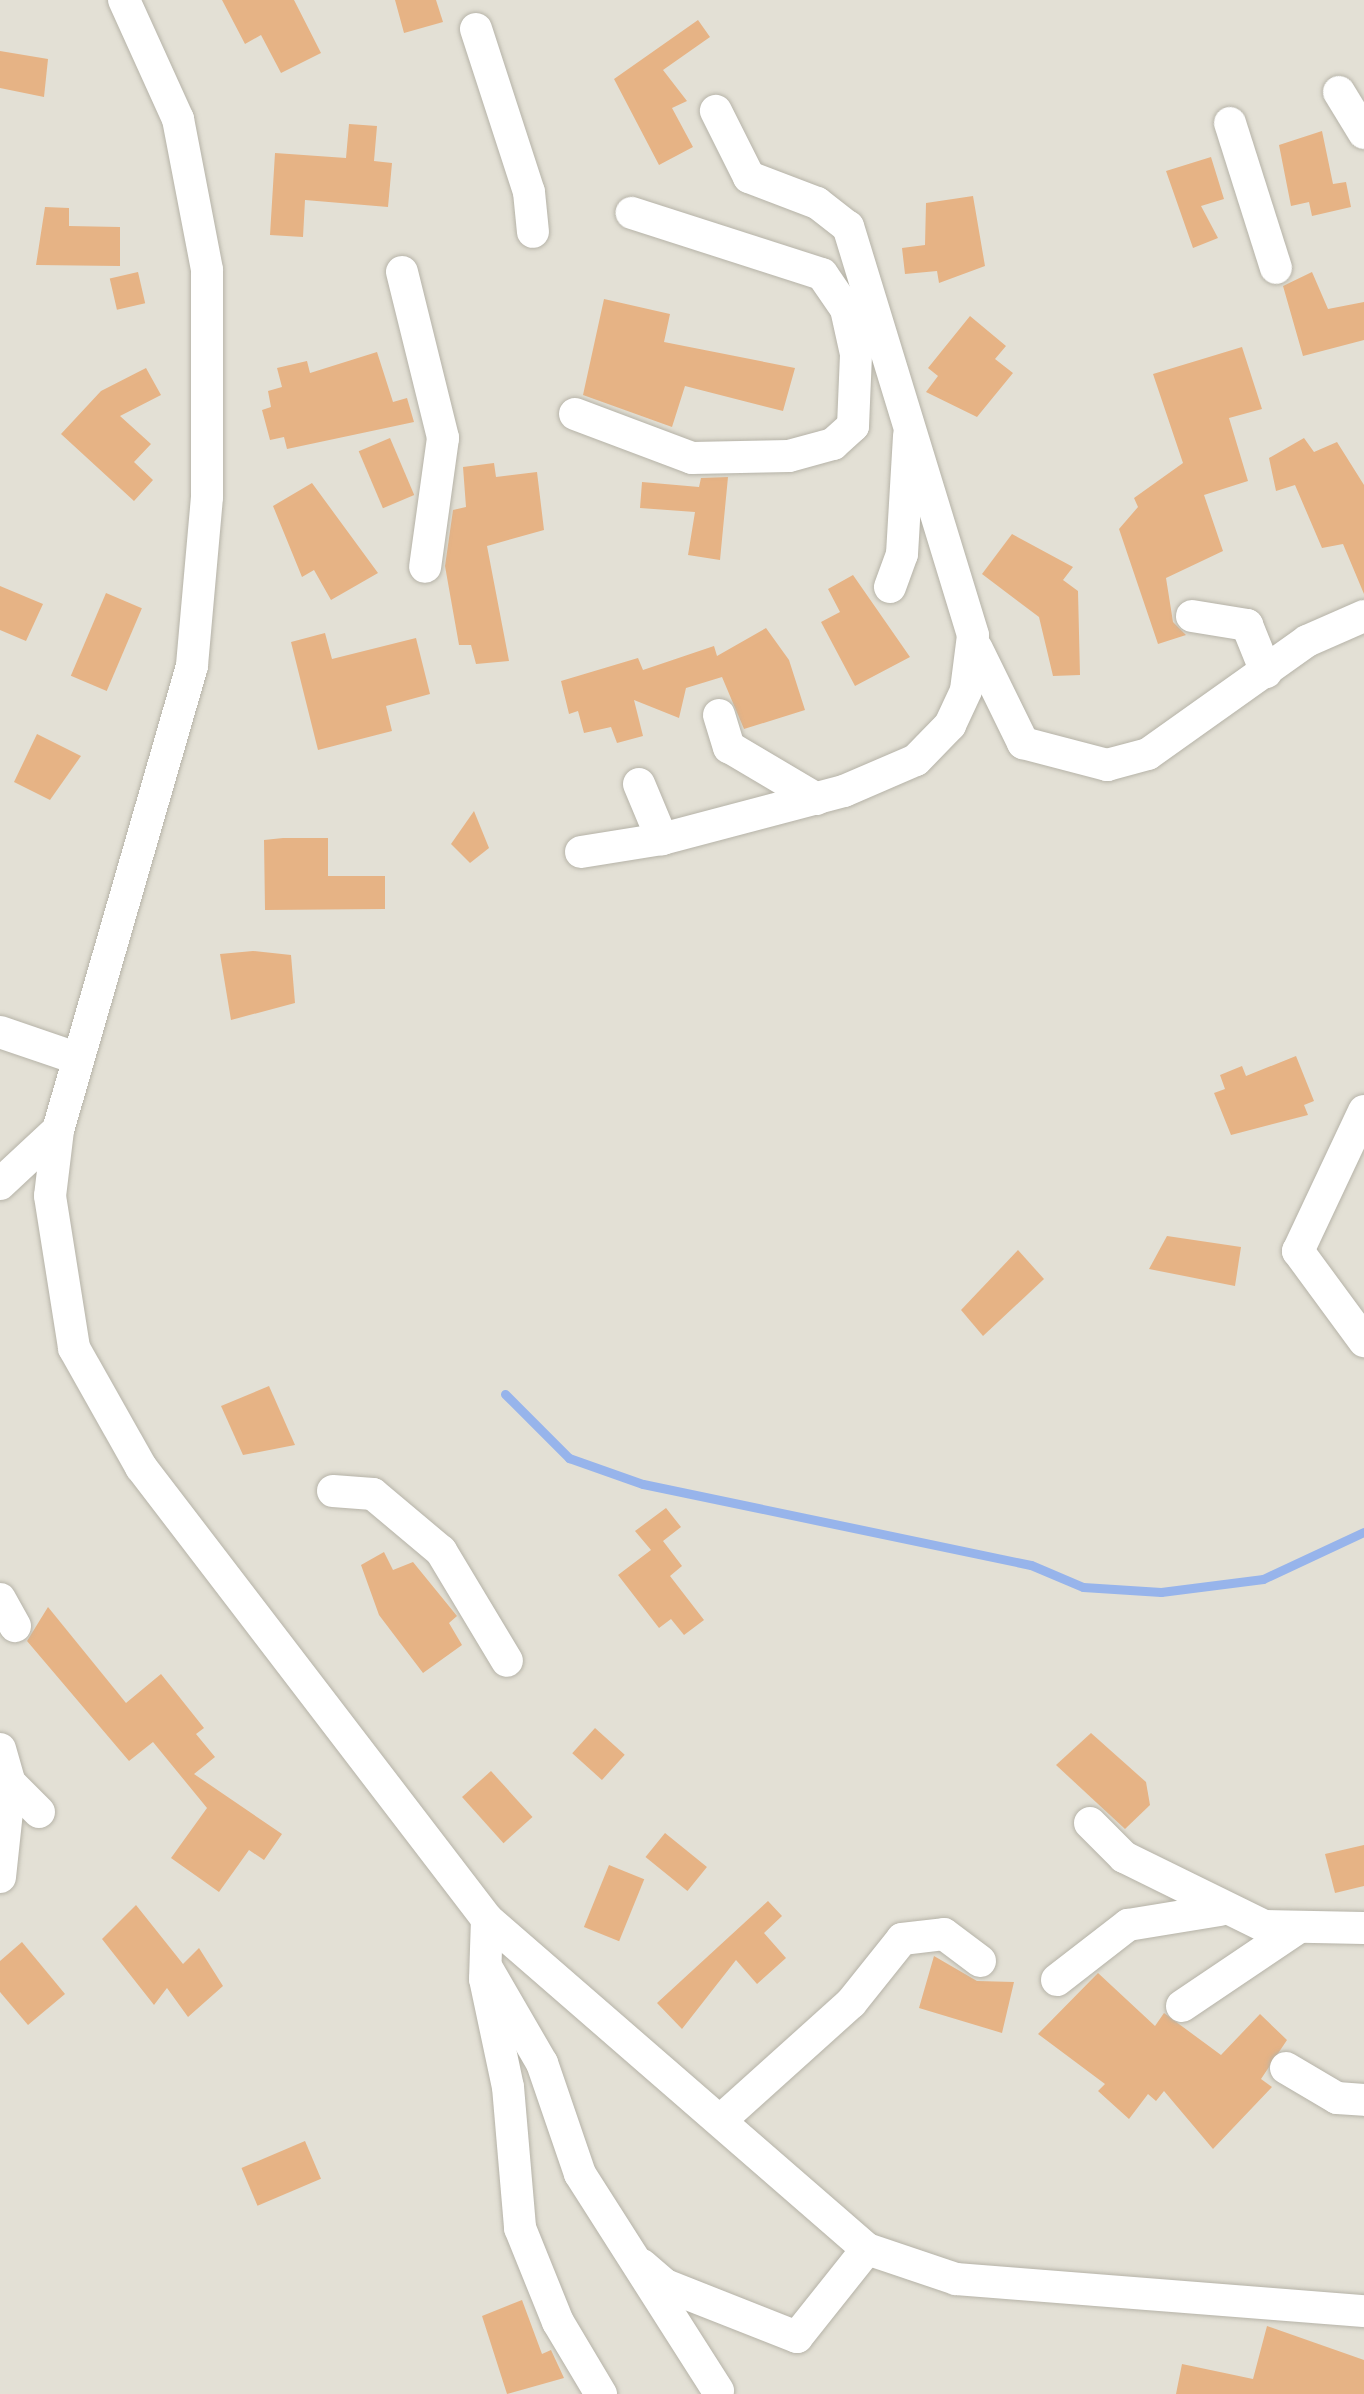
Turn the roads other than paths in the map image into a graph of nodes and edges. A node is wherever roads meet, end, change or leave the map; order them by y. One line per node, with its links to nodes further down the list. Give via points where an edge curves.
1 (124, 0): 25 (street, via 178,119 207,270 207,496 192,666)
2 (476, 29): 8 (street, via 529,192)
3 (1350, 86): 6 (street)
4 (716, 111): 12 (street, via 749,177 817,203 848,227)
5 (1230, 123): 9 (street)
6 (1364, 133)
7 (632, 213): 11 (street, via 822,274 846,309 856,354 853,426 833,444 742,460 692,458)
8 (533, 232)
9 (1276, 268)
10 (402, 272): 13 (street, via 443,438)
11 (574, 414)
12 (910, 415): 14 (street, via 902,554); 17 (street)
13 (425, 567)
14 (890, 587)
15 (1192, 616): 18 (street, via 1246,626)
16 (1364, 616): 18 (street)
17 (973, 635): 18 (street, via 989,689 1023,743 1091,763 1148,754); 21 (street, via 966,690 950,725 916,760)
18 (1266, 672)
19 (719, 714): 21 (street, via 730,747)
20 (638, 784): 22 (street)
21 (817, 799): 22 (street)
22 (662, 840): 23 (street)
23 (580, 852)
24 (0, 1032): 25 (street)
25 (73, 1058): 27 (street)
26 (1364, 1110): 29 (street, via 1298,1252)
27 (58, 1130): 28 (street); 38 (street, via 50,1196 74,1348 141,1468)
28 (0, 1184)
29 (1364, 1342)
30 (333, 1491): 31 (street, via 373,1494 441,1552)
31 (507, 1661)
32 (0, 1749): 33 (street)
33 (10, 1783): 34 (street); 36 (street)
34 (38, 1812)
35 (1090, 1823): 37 (street, via 1124,1858)
36 (0, 1877)
37 (1225, 1909): 39 (street, via 1264,1926); 43 (street, via 1128,1924)
38 (487, 1919): 42 (street); 47 (street)
39 (1299, 1926): 40 (street); 44 (street)
40 (1364, 1928)
41 (980, 1961): 47 (street, via 944,1934 902,1939 851,2003)
42 (485, 1966): 48 (street, via 516,2006 580,2174); 52 (street, via 508,2087 520,2228 558,2322)
43 (1058, 1980)
44 (1182, 2006)
45 (1286, 2068): 46 (street, via 1337,2098)
46 (1364, 2100)
47 (721, 2120): 49 (street)
48 (620, 2246): 49 (street, via 666,2285 797,2337); 51 (street)
49 (867, 2249): 50 (street, via 956,2279)
50 (1364, 2311)
51 (718, 2391)
52 (601, 2394)

